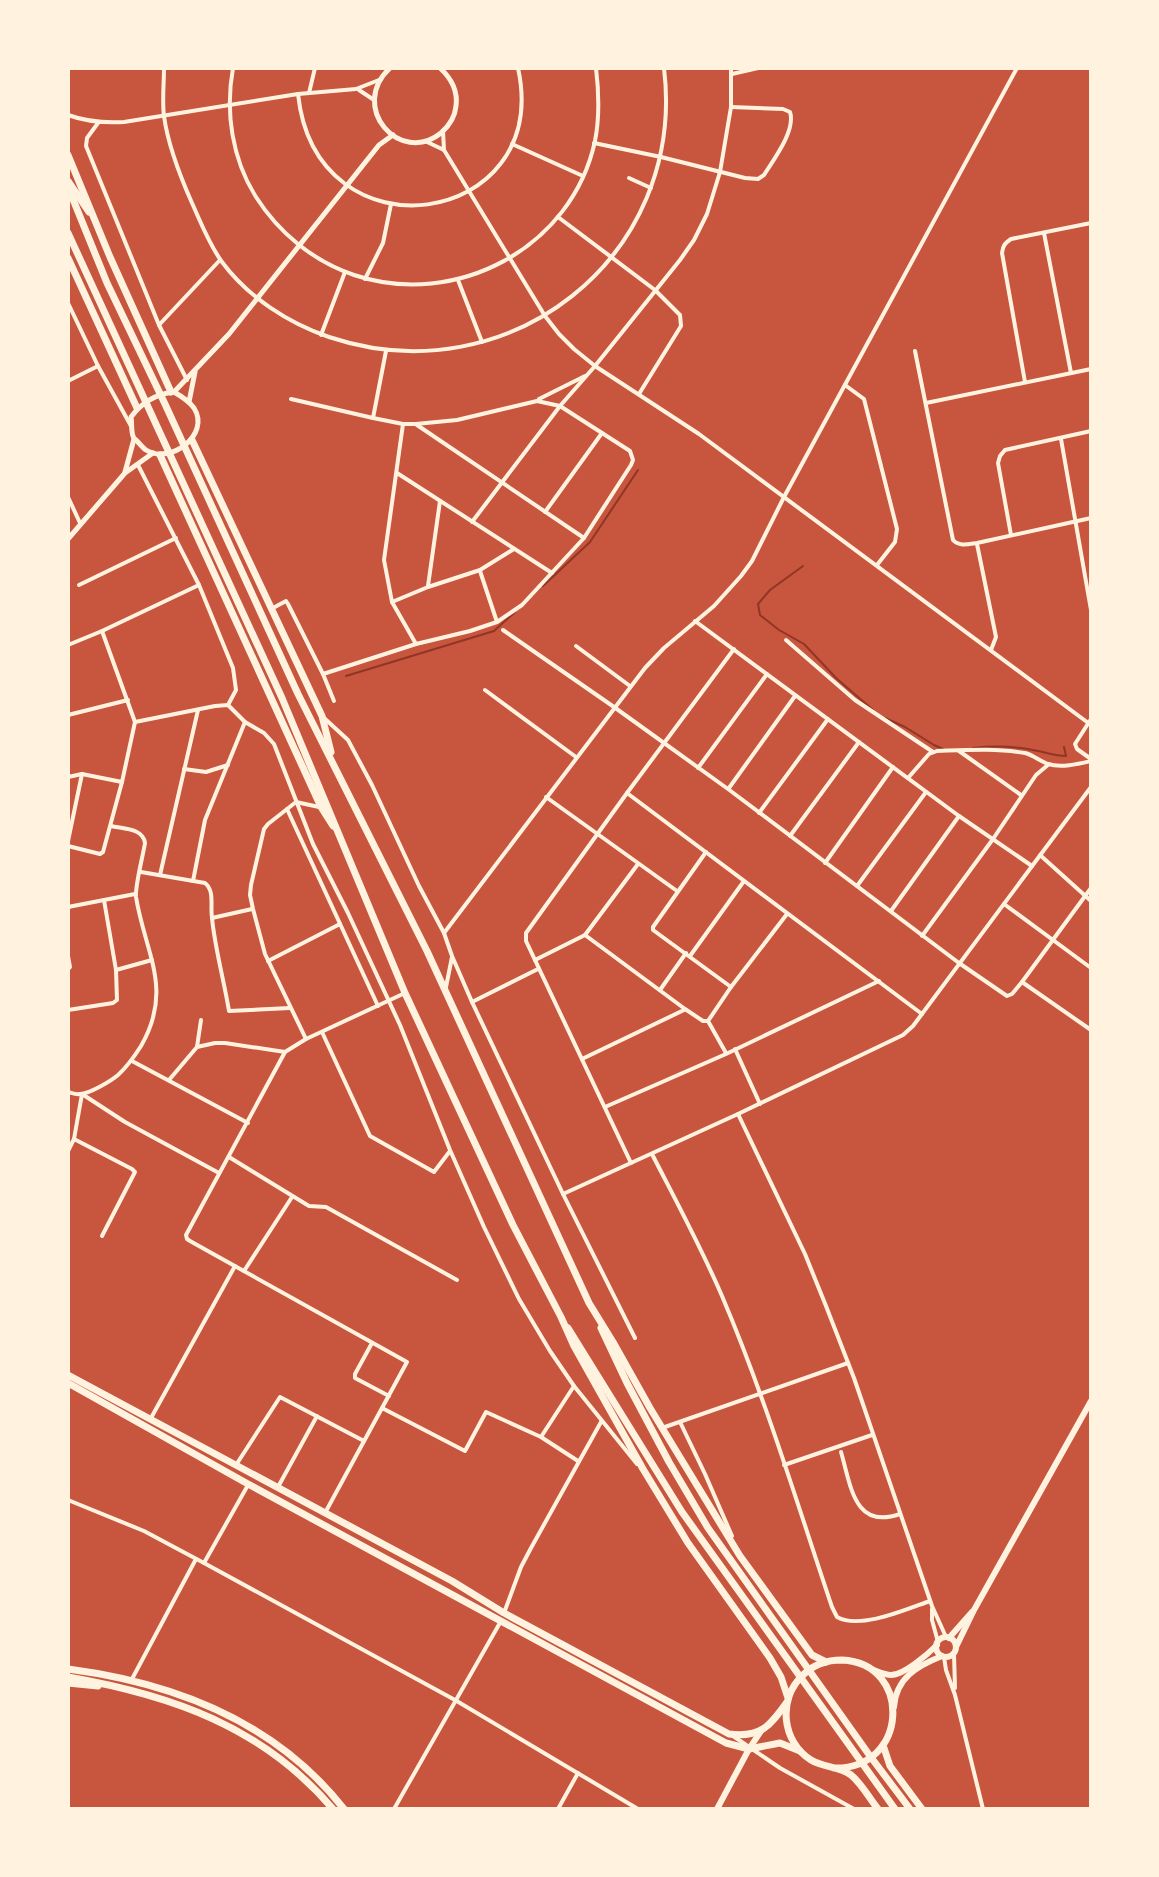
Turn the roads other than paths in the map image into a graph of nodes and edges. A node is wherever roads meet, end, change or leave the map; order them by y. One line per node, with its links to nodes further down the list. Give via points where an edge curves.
1 (164, 68): 22 (street)
2 (233, 68): 19 (street)
3 (315, 68): 17 (street)
4 (390, 68): 13 (street)
5 (440, 68): 14 (street)
6 (450, 68): 14 (street)
7 (519, 68): 29 (street, via 520,119)
8 (596, 68): 28 (street, via 599,106)
9 (664, 68): 33 (street)
10 (758, 68): 12 (street)
11 (1017, 68): 74 (street)
12 (731, 71): 20 (street)
13 (382, 74): 15 (street); 18 (street)
14 (450, 78): 25 (street, via 456,106)
15 (356, 89): 17 (street); 18 (street)
16 (298, 94): 17 (street); 19 (street); 39 (street, via 313,146)
17 (309, 94)
18 (374, 100): 24 (street)
19 (229, 105): 22 (street); 48 (street, via 234,141 249,183 262,207)
20 (731, 107): 34 (street); 34 (street, via 783,109 792,121 761,177)
21 (68, 115): 23 (street)
22 (164, 116): 23 (street); 51 (street, via 185,187)
23 (99, 123): 60 (street, via 86,146)
24 (382, 126): 26 (street); 30 (street)
25 (443, 131): 27 (street); 31 (street)
26 (393, 135): 27 (street); 30 (street)
27 (425, 141): 31 (street)
28 (594, 143): 33 (street); 35 (street)
29 (512, 144): 35 (street); 41 (street, via 499,166)
30 (379, 145): 39 (street)
31 (444, 150): 41 (street)
32 (68, 155): 45 (main road)
33 (661, 157): 34 (street); 40 (street)
34 (720, 172): 56 (street, via 694,240)
35 (583, 176): 43 (street)
36 (629, 178): 40 (street)
37 (68, 181): 45 (main road)
38 (68, 187): 152 (main road, via 107,283)
39 (347, 187): 42 (street); 48 (street)
40 (651, 188): 49 (street)
41 (470, 191): 42 (street, via 440,202); 52 (street)
42 (391, 204): 54 (street, via 383,243)
43 (558, 217): 49 (street); 52 (street)
44 (1091, 223): 47 (street)
45 (96, 224): 75 (main road)
46 (68, 233): 175 (main road)
47 (1044, 233): 69 (street); 73 (street, via 1011,239 1002,253)
48 (300, 246): 53 (street); 57 (street)
49 (612, 257): 56 (street); 59 (street)
50 (68, 258): 82 (main road)
51 (220, 259): 57 (street); 60 (street)
52 (510, 259): 55 (street); 59 (street)
53 (345, 272): 54 (street); 61 (street)
54 (365, 279): 55 (street, via 412,285)
55 (458, 280): 62 (street)
56 (655, 290): 66 (street); 76 (street, via 680,315 681,326)
57 (258, 298): 61 (street); 68 (street)
58 (68, 303): 65 (street)
59 (545, 316): 62 (street); 66 (street)
60 (159, 325): 71 (street)
61 (321, 335): 63 (street)
62 (482, 342): 63 (street, via 435,351)
63 (386, 351): 83 (street)
64 (915, 351): 80 (street)
65 (98, 366): 72 (street); 86 (street)
66 (595, 366): 70 (street); 76 (street)
67 (1091, 369): 69 (street)
68 (195, 371): 71 (street); 79 (street)
69 (1071, 373): 73 (street)
70 (586, 376): 78 (street); 81 (street)
71 (187, 380): 75 (street)
72 (68, 381)
73 (1025, 382): 80 (street)
74 (845, 385): 98 (street); 111 (street, via 864,399 897,529 895,542)
75 (172, 392): 79 (street); 82 (street)
76 (639, 394): 98 (street)
77 (291, 399): 83 (street)
78 (537, 401): 81 (street); 85 (street)
79 (189, 402): 91 (street, via 197,420)
80 (926, 403): 109 (street, via 953,540 960,545)
81 (560, 406): 88 (street); 96 (street)
82 (137, 408): 86 (street)
83 (373, 418): 84 (street)
84 (403, 424): 85 (street); 95 (street)
85 (416, 424): 96 (street)
86 (132, 428): 90 (street)
87 (1091, 431): 89 (street)
88 (603, 432): 100 (street); 107 (street, via 630,451 633,460)
89 (1061, 437): 102 (street); 105 (street, via 1005,450 1000,456)
90 (135, 438): 92 (street); 94 (street)
91 (192, 440): 92 (street, via 168,454); 118 (main road)
92 (157, 454): 93 (street); 169 (main road)
93 (138, 465): 94 (street); 106 (street)
94 (125, 473): 104 (street)
95 (397, 473): 99 (street); 117 (street, via 384,560)
96 (502, 483): 100 (street); 103 (street)
97 (68, 497): 104 (street)
98 (784, 497): 111 (street); 120 (street, via 752,561)
99 (440, 501): 103 (street); 116 (street)
100 (545, 512): 107 (street)
101 (1091, 518): 102 (street)
102 (1077, 521): 105 (street); 119 (street)
103 (472, 522): 110 (street)
104 (81, 524): 108 (street)
105 (1011, 535): 109 (street)
106 (176, 538): 114 (street); 115 (street)
107 (584, 538): 113 (street)
108 (68, 539)
109 (977, 543): 129 (street, via 996,637)
110 (514, 549): 112 (street); 113 (street)
111 (877, 565): 129 (street)
112 (480, 570): 116 (street); 121 (street)
113 (552, 573): 121 (street)
114 (79, 585)
115 (199, 585): 123 (street); 137 (street, via 233,668 236,690)
116 (428, 587): 117 (street)
117 (392, 602): 125 (street)
118 (271, 609): 130 (street, via 286,601); 141 (main road)
119 (1091, 610)
120 (695, 621): 128 (street); 132 (street)
121 (497, 622): 125 (street)
122 (503, 630): 138 (street)
123 (102, 631): 126 (street); 135 (street)
124 (786, 640): 149 (street, via 855,700)
125 (416, 644): 130 (street)
126 (68, 645)
127 (576, 646): 132 (street)
128 (734, 649): 131 (street); 147 (street)
129 (991, 650): 145 (street)
130 (323, 674): 136 (street)
131 (767, 674): 134 (street); 156 (street)
132 (630, 686): 138 (street)
133 (485, 690): 150 (street)
134 (795, 696): 142 (street); 163 (street)
135 (128, 700): 140 (street); 143 (street)
136 (334, 701)
137 (228, 705): 139 (street); 144 (street)
138 (614, 707): 147 (street); 150 (street)
139 (198, 710): 143 (street); 157 (street)
140 (68, 715)
141 (322, 716): 152 (main road); 202 (street, via 348,740)
142 (828, 719): 146 (street); 171 (street)
143 (135, 722): 161 (street)
144 (245, 722): 154 (street); 168 (street, via 274,744)
145 (1090, 722): 151 (street, via 1075,746)
146 (859, 742): 155 (street); 176 (street)
147 (665, 744): 156 (street); 165 (street)
148 (959, 751): 149 (street); 153 (street, via 1029,753); 166 (street)
149 (933, 752): 160 (street)
150 (576, 757): 167 (street)
151 (1091, 760): 153 (street)
152 (333, 762): 220 (main road)
153 (1049, 764): 166 (street)
154 (228, 765): 157 (street, via 206,772); 186 (street, via 205,820)
155 (893, 767): 160 (street); 181 (street)
156 (698, 768): 163 (street)
157 (184, 769): 185 (street)
158 (82, 774): 159 (street); 161 (street); 178 (street)
159 (68, 777)
160 (908, 778): 164 (street)
161 (122, 782): 173 (street)
162 (1091, 787): 180 (street)
163 (728, 789): 171 (street)
164 (926, 792): 172 (street); 188 (street)
165 (627, 793): 174 (street); 179 (street)
166 (1021, 795): 177 (street)
167 (546, 797): 174 (street); 202 (street)
168 (296, 802): 169 (street); 170 (street); 223 (street)
169 (321, 807): 175 (main road)
170 (287, 809): 197 (street, via 264,829 251,885); 201 (street)
171 (759, 813): 176 (street)
172 (959, 816): 177 (street); 198 (street)
173 (111, 826): 178 (street, via 100,854); 184 (street, via 144,837)
174 (597, 835): 182 (street); 210 (street, via 526,933)
175 (341, 836): 222 (main road)
176 (790, 836): 181 (street)
177 (993, 839): 183 (street); 204 (street)
178 (68, 843)
179 (706, 852): 187 (street); 190 (street)
180 (1040, 855): 183 (street); 192 (street)
181 (825, 863): 188 (street)
182 (638, 864): 190 (street); 203 (street)
183 (1032, 866): 195 (street)
184 (140, 872): 185 (street); 191 (street)
185 (160, 875): 186 (street)
186 (193, 881): 200 (street, via 209,885)
187 (744, 881): 199 (street); 206 (street)
188 (857, 886): 198 (street)
189 (1091, 888): 192 (street)
190 (678, 891): 206 (street, via 653,930)
191 (135, 894): 193 (street); 209 (street)
192 (1085, 896): 194 (street); 205 (street)
193 (104, 900): 196 (street); 216 (street)
194 (1091, 901)
195 (1004, 904): 205 (street); 212 (street)
196 (68, 907)
197 (253, 909): 200 (street); 211 (street)
198 (891, 912): 204 (street)
199 (787, 914): 217 (street); 219 (street)
200 (212, 918): 226 (street, via 229,1011)
201 (340, 924): 211 (street); 225 (street)
202 (444, 933): 208 (street)
203 (585, 935): 210 (street); 221 (street)
204 (922, 936): 212 (street)
205 (1052, 939): 214 (street); 218 (street)
206 (688, 955): 219 (street); 221 (street)
207 (68, 956): 215 (street)
208 (452, 956): 220 (street); 224 (street)
209 (153, 960): 216 (street); 240 (street, via 153,1020)
210 (535, 960): 213 (street)
211 (268, 961): 226 (street)
212 (959, 963): 218 (street, via 1007,996); 229 (street)
213 (539, 968): 224 (street); 239 (street)
214 (1091, 968)
215 (68, 969)
216 (116, 970): 228 (street, via 116,1002)
217 (879, 981): 229 (street); 236 (street)
218 (1022, 982): 232 (street)
219 (731, 987): 231 (street)
220 (445, 990): 261 (main road)
221 (660, 990): 227 (street)
222 (405, 993): 223 (street); 262 (main road)
223 (388, 1001): 225 (street); 249 (street)
224 (472, 1002): 255 (street)
225 (378, 1006): 233 (street)
226 (290, 1008): 234 (street)
227 (685, 1009): 231 (street); 239 (street)
228 (68, 1010)
229 (922, 1014): 244 (street, via 903,1035)
230 (201, 1020): 235 (street)
231 (708, 1021): 238 (street)
232 (1091, 1030)
233 (322, 1032): 234 (street); 249 (street, via 370,1136 434,1172)
234 (306, 1039): 237 (street)
235 (197, 1047): 237 (street, via 225,1043); 241 (street)
236 (735, 1049): 238 (street); 244 (street)
237 (285, 1052): 247 (street)
238 (726, 1054): 245 (street)
239 (582, 1059): 245 (street)
240 (132, 1061): 241 (street); 243 (street, via 113,1079)
241 (169, 1080): 247 (street)
242 (68, 1092): 243 (street)
243 (82, 1094): 248 (street); 254 (street)
244 (760, 1104): 246 (street)
245 (605, 1107): 253 (street)
246 (738, 1114): 251 (street); 265 (street, via 805,1254)
247 (248, 1123): 252 (street)
248 (74, 1139): 250 (street); 257 (street, via 135,1172)
249 (450, 1150): 268 (street, via 519,1299)
250 (68, 1151)
251 (652, 1154): 253 (street); 269 (street, via 702,1252)
252 (229, 1157): 254 (street); 256 (street)
253 (631, 1163): 255 (street)
254 (219, 1173): 258 (street, via 186,1235)
255 (563, 1194): 263 (street)
256 (292, 1197): 259 (street); 260 (street, via 326,1207)
257 (102, 1236)
258 (235, 1266): 259 (street); 275 (street)
259 (244, 1271): 264 (street)
260 (457, 1280)
261 (589, 1303): 279 (main road); 328 (main road, via 693,1504)
262 (561, 1317): 287 (main road); 327 (main road, via 717,1564)
263 (635, 1338)
264 (372, 1343): 270 (street, via 355,1378); 270 (street, via 407,1362)
265 (848, 1363): 269 (street); 280 (street)
266 (68, 1375): 275 (main road)
267 (68, 1383): 288 (main road)
268 (574, 1386): 276 (street); 281 (street)
269 (759, 1393): 278 (street); 286 (street)
270 (389, 1396): 272 (street)
271 (1091, 1401): 274 (main road)
272 (382, 1408): 281 (street, via 465,1451 486,1412); 282 (street)
273 (318, 1416): 282 (street); 285 (street, via 279,1397); 289 (street)
274 (1083, 1417): 277 (street); 297 (main road)
275 (151, 1418): 285 (main road)
276 (601, 1421): 284 (street); 287 (street)
277 (1091, 1421)
278 (680, 1422): 279 (street); 293 (street)
279 (662, 1428): 293 (main road)
280 (873, 1435): 286 (street); 292 (street)
281 (541, 1437): 284 (street)
282 (364, 1441): 291 (street)
283 (841, 1452): 292 (street, via 855,1500 866,1514 879,1519)
284 (578, 1461): 298 (street, via 521,1567)
285 (236, 1465): 289 (main road)
286 (784, 1465): 296 (street, via 837,1617 869,1619)
287 (643, 1469): 310 (main road, via 770,1658)
288 (248, 1484): 295 (street); 298 (main road)
289 (278, 1487): 291 (main road)
290 (68, 1500): 294 (street)
291 (325, 1513): 298 (main road, via 452,1581)
292 (900, 1514): 296 (street)
293 (740, 1556): 303 (main road, via 812,1655)
294 (196, 1559): 295 (street); 306 (street)
295 (204, 1563): 309 (street)
296 (931, 1604): 299 (street); 300 (street)
297 (974, 1610): 299 (main road); 301 (main road)
298 (502, 1617): 309 (street); 313 (main road); 315 (main road, via 726,1743)
299 (948, 1638): 300 (main road); 301 (main road)
300 (937, 1643): 302 (main road); 304 (main road, via 893,1675)
301 (955, 1650): 302 (main road); 308 (street)
302 (943, 1657): 308 (street); 311 (main road, via 901,1682)
303 (826, 1662): 304 (main road, via 847,1661); 310 (main road, via 800,1677)
304 (867, 1668): 311 (main road, via 887,1689)
305 (68, 1669): 306 (main road)
306 (132, 1679): 320 (main road, via 178,1693 267,1737)
307 (68, 1680): 319 (main road, via 149,1694 235,1729 286,1763)
308 (955, 1695): 330 (street)
309 (455, 1700): 318 (street); 321 (street)
310 (788, 1700): 312 (main road); 316 (main road, via 787,1725)
311 (894, 1710): 314 (main road)
312 (761, 1731): 313 (main road); 315 (main road)
313 (729, 1734): 315 (street)
314 (883, 1745): 317 (main road, via 862,1763); 329 (main road, via 890,1766)
315 (749, 1749): 316 (main road, via 780,1743); 324 (main road); 325 (street)
316 (800, 1751): 317 (main road)
317 (834, 1768): 326 (main road, via 854,1777)
318 (578, 1773): 322 (street); 323 (street)
319 (333, 1809)
320 (344, 1809)
321 (394, 1809)
322 (558, 1809)
323 (638, 1809)
324 (717, 1809)
325 (854, 1809)
326 (878, 1809)
327 (895, 1809)
328 (910, 1809)
329 (922, 1809)
330 (983, 1809)

